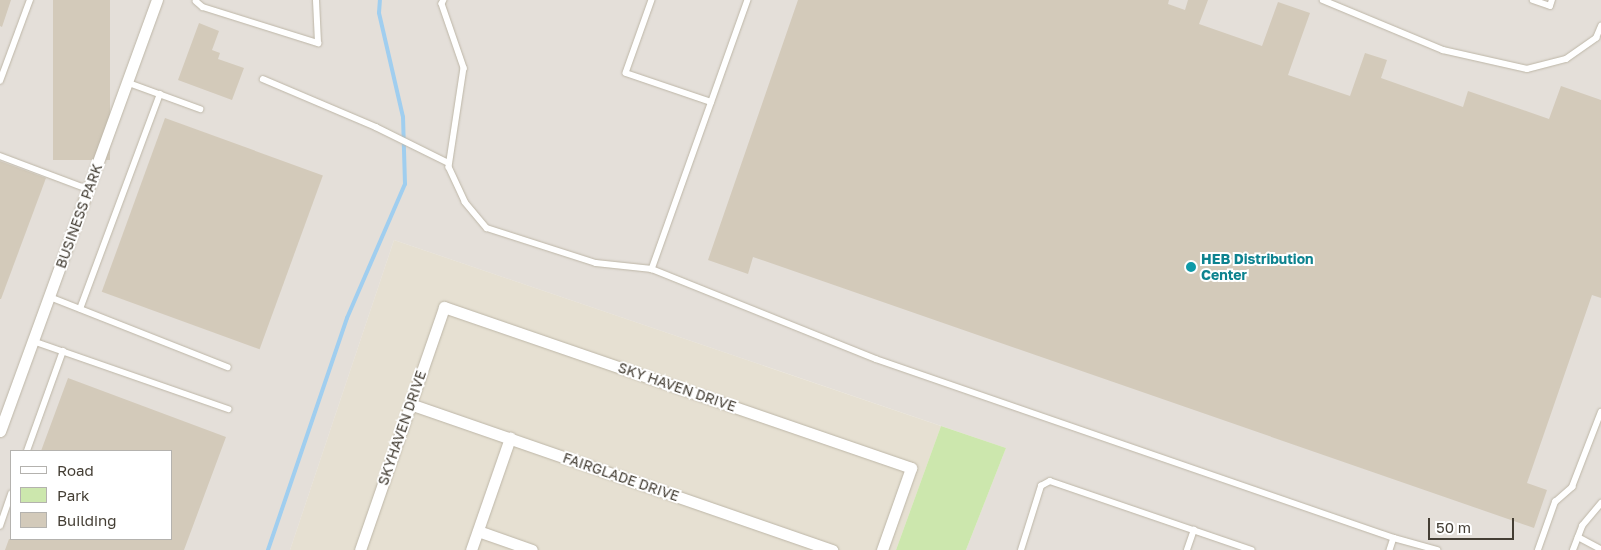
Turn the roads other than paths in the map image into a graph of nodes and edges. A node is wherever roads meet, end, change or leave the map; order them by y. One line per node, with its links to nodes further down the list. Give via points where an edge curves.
1 (30, 0): 13 (lane)
2 (156, 0): 14 (street, BUSINESS PARK)
3 (195, 0): 4 (lane, via 203,6 318,43)
4 (316, 0)
5 (444, 0): 19 (lane, via 442,4 464,68)
6 (652, 0): 16 (lane, via 626,73)
7 (748, 0): 16 (lane)
8 (1323, 0): 11 (lane, via 1443,50 1527,69 1566,58 1596,38)
9 (1533, 0): 10 (lane, via 1550,6)
10 (1552, 0)
11 (1601, 26)
12 (263, 79): 19 (lane, via 376,127)
13 (0, 81)
14 (128, 83): 15 (lane); 20 (street, BUSINESS PARK)
15 (160, 94): 17 (lane); 24 (lane)
16 (711, 102): 21 (lane)
17 (200, 109)
18 (0, 156): 20 (lane)
19 (449, 163): 21 (lane, via 464,202 487,228 596,263)
20 (88, 189): 22 (street, BUSINESS PARK)
21 (652, 270): 40 (lane, via 876,359)
22 (50, 297): 24 (lane); 25 (street, BUSINESS PARK)
23 (444, 307): 28 (street, SKYHAVEN DRIVE); 46 (street, SKY HAVEN DRIVE, via 911,468)
24 (80, 309): 27 (lane)
25 (34, 341): 26 (lane); 31 (street, BUSINESS PARK)
26 (63, 351): 29 (lane); 33 (lane)
27 (228, 367)
28 (410, 404): 32 (street, FAIRGLADE DRIVE); 42 (street, SKYHAVEN DRIVE)
29 (228, 409)
30 (1601, 412): 52 (lane, via 1572,487 1555,502)
31 (0, 431)
32 (510, 438): 38 (street); 45 (street, FAIRGLADE DRIVE)
33 (27, 450)
34 (10, 497): 36 (lane)
35 (1601, 503): 39 (lane, via 1582,526)
36 (0, 526)
37 (1194, 530): 47 (lane, via 1050,480 1041,486); 48 (lane); 49 (lane)
38 (478, 531): 43 (street); 44 (street)
39 (1578, 537): 41 (lane); 53 (lane)
40 (1394, 538): 50 (lane); 51 (lane)
41 (1601, 548)
42 (360, 550)
43 (471, 550)
44 (532, 550)
45 (832, 550)
46 (882, 550)
47 (1021, 550)
48 (1188, 550)
49 (1252, 550)
50 (1390, 550)
51 (1437, 550)
52 (1538, 550)
53 (1573, 550)

